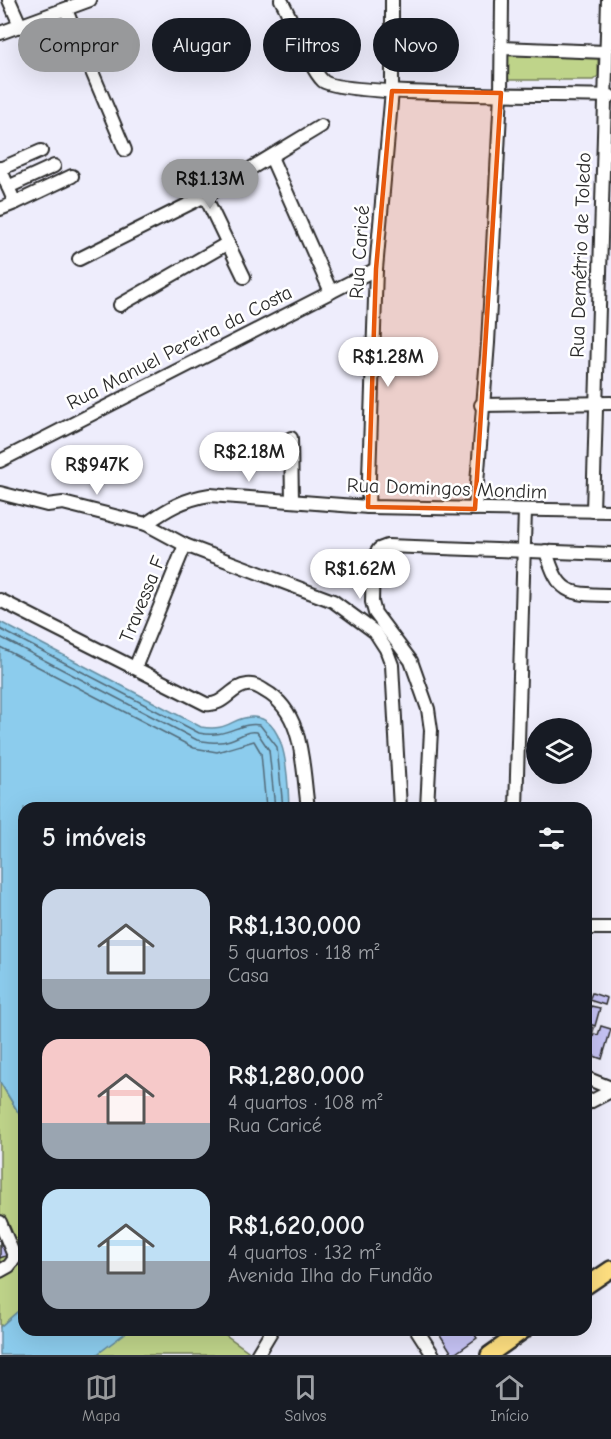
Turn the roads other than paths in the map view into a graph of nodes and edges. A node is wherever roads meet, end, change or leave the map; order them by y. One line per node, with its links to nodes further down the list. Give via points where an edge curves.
1 (9, 0): 9 (street)
2 (90, 0): 7 (street)
3 (281, 0): 14 (street, via 324,82 335,87)
4 (392, 0): 14 (street, Rua Caricé)
5 (502, 0): 12 (street)
6 (608, 0): 13 (street, Rua Demétrio de Toledo)
7 (66, 10): 8 (street); 18 (street)
8 (45, 18)
9 (18, 20)
10 (18, 28): 11 (street)
11 (0, 33)
12 (501, 48): 13 (street); 15 (street)
13 (606, 52): 16 (street, Rua Demétrio de Toledo)
14 (392, 91): 15 (street); 31 (street, Rua Caricé)
15 (501, 93): 16 (street); 37 (street, via 488,343)
16 (607, 96): 29 (street, Rua Demétrio de Toledo)
17 (321, 126): 20 (street)
18 (125, 150)
19 (41, 152): 22 (street)
20 (271, 157): 25 (street); 33 (street)
21 (54, 166): 24 (street)
22 (0, 168): 24 (street)
23 (72, 176): 26 (street)
24 (8, 187): 26 (street)
25 (205, 196): 28 (street); 30 (street)
26 (15, 203): 27 (street)
27 (0, 209)
28 (228, 243): 32 (street); 34 (street)
29 (606, 257): 35 (street, Rua Demétrio de Toledo)
30 (79, 259)
31 (376, 269): 33 (street, Rua Manuel Pereira da Costa); 42 (street, Rua Caricé)
32 (244, 277)
33 (331, 291): 39 (street, Rua Manuel Pereira da Costa)
34 (120, 305)
35 (594, 402): 36 (street); 37 (street); 45 (street, Rua Demétrio de Toledo)
36 (611, 403)
37 (481, 405): 43 (street)
38 (291, 438): 41 (street)
39 (0, 461)
40 (0, 493): 47 (street, via 47,505 63,502)
41 (292, 501): 42 (street, Rua Domingos Mondim); 47 (street, Rua Domingos Mondim, via 199,496 168,508)
42 (368, 507): 43 (street, Rua Domingos Mondim)
43 (475, 509): 44 (street, Rua Domingos Mondim)
44 (525, 510): 45 (street, Rua Domingos Mondim); 49 (street)
45 (592, 511): 46 (street, Rua Domingos Mondim)
46 (611, 512)
47 (146, 524): 48 (street)
48 (185, 545): 54 (street, Travessa F); 56 (street, via 333,601 375,632 392,665)
49 (525, 551): 50 (street); 57 (street, via 387,546 373,558 375,613 411,661 428,709 431,730); 58 (street)
50 (546, 551): 51 (street); 52 (street, via 554,577 566,589 580,594)
51 (611, 554)
52 (611, 595)
53 (0, 600): 54 (street)
54 (135, 668): 55 (street, via 206,704 214,705 249,684 276,697 289,712 296,729)
55 (307, 802)
56 (400, 802)
57 (427, 802)
58 (516, 802)
59 (592, 928): 60 (street)
60 (611, 928)
61 (592, 1081): 62 (street)
62 (607, 1088): 63 (street)
63 (592, 1101)
64 (0, 1222): 66 (street, via 15,1258)
65 (611, 1269): 67 (main road)
66 (0, 1270)
67 (592, 1282)
68 (268, 1336): 71 (street)
69 (421, 1336): 72 (street)
70 (516, 1336): 73 (main road)
71 (257, 1355)
72 (433, 1355)
73 (489, 1355)

